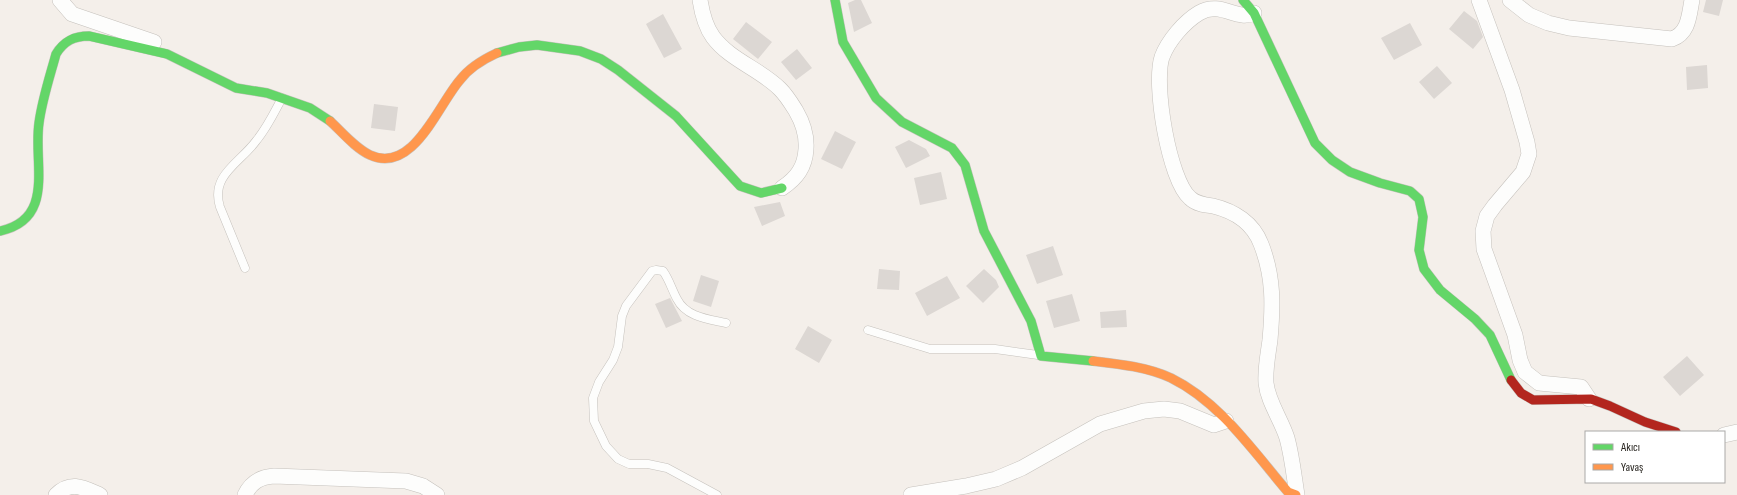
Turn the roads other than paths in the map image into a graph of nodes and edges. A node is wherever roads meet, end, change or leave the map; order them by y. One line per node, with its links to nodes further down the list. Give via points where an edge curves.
1 (60, 0): 9 (street, via 72,14 163,45)
2 (700, 0): 11 (street, via 701,12 713,37 724,49 779,88 788,98 804,127 804,164 798,174)
3 (835, 0): 16 (street, via 843,42 876,98 902,122 946,144 961,159 968,173 984,231 1031,321)
4 (1243, 0): 8 (street)
5 (1479, 0): 17 (street, via 1512,90 1528,142 1529,154 1523,172 1487,216 1483,231 1484,249 1515,335 1525,372 1539,383 1581,387)
6 (1510, 0): 7 (street, via 1529,15 1548,23 1569,28 1672,39 1681,35 1686,27)
7 (1692, 0)
8 (1254, 13): 17 (street, via 1305,124 1326,157 1357,177 1406,189 1421,201 1424,211 1419,244 1420,258 1425,271 1442,293 1476,319 1489,334 1515,389 1533,401 1575,397); 28 (street, via 1246,16 1219,8 1200,12 1191,19 1171,41 1162,57 1159,89 1177,180 1183,190 1197,203 1228,210 1240,217 1251,227 1265,254 1273,294 1266,368 1267,385 1287,438)
9 (167, 54): 10 (street, via 236,88); 12 (street, via 89,36 80,36 61,46 56,54 39,123 38,199 34,209 20,225)
10 (282, 98): 11 (street, via 310,108 370,155 393,158 405,153 419,138 460,79 484,59 519,47 561,47 601,59 618,70 676,116 740,186 761,194 772,193); 13 (lane, via 268,125 224,176 218,187 220,207)
11 (782, 188)
12 (0, 231)
13 (245, 268)
14 (726, 323): 26 (lane, via 685,310 663,272 652,271 626,306 619,327 618,347 596,390 592,407 596,427 613,456 629,464 667,468)
15 (868, 330): 16 (lane, via 930,349 995,349)
16 (1041, 356): 18 (street, via 1146,370 1170,378 1195,392)
17 (1589, 399): 19 (street, via 1604,402 1642,421)
18 (1226, 421): 27 (street, via 1214,425 1180,411 1144,411 1100,424 1022,468 996,479); 28 (street, via 1288,492)
19 (1673, 431)
20 (1737, 432): 21 (street)
21 (1725, 435)
22 (56, 495): 23 (street, via 73,485)
23 (100, 495)
24 (245, 495): 25 (street, via 256,481 274,476 406,481 423,486)
25 (437, 495)
26 (717, 495)
27 (911, 495)
28 (1296, 495)

